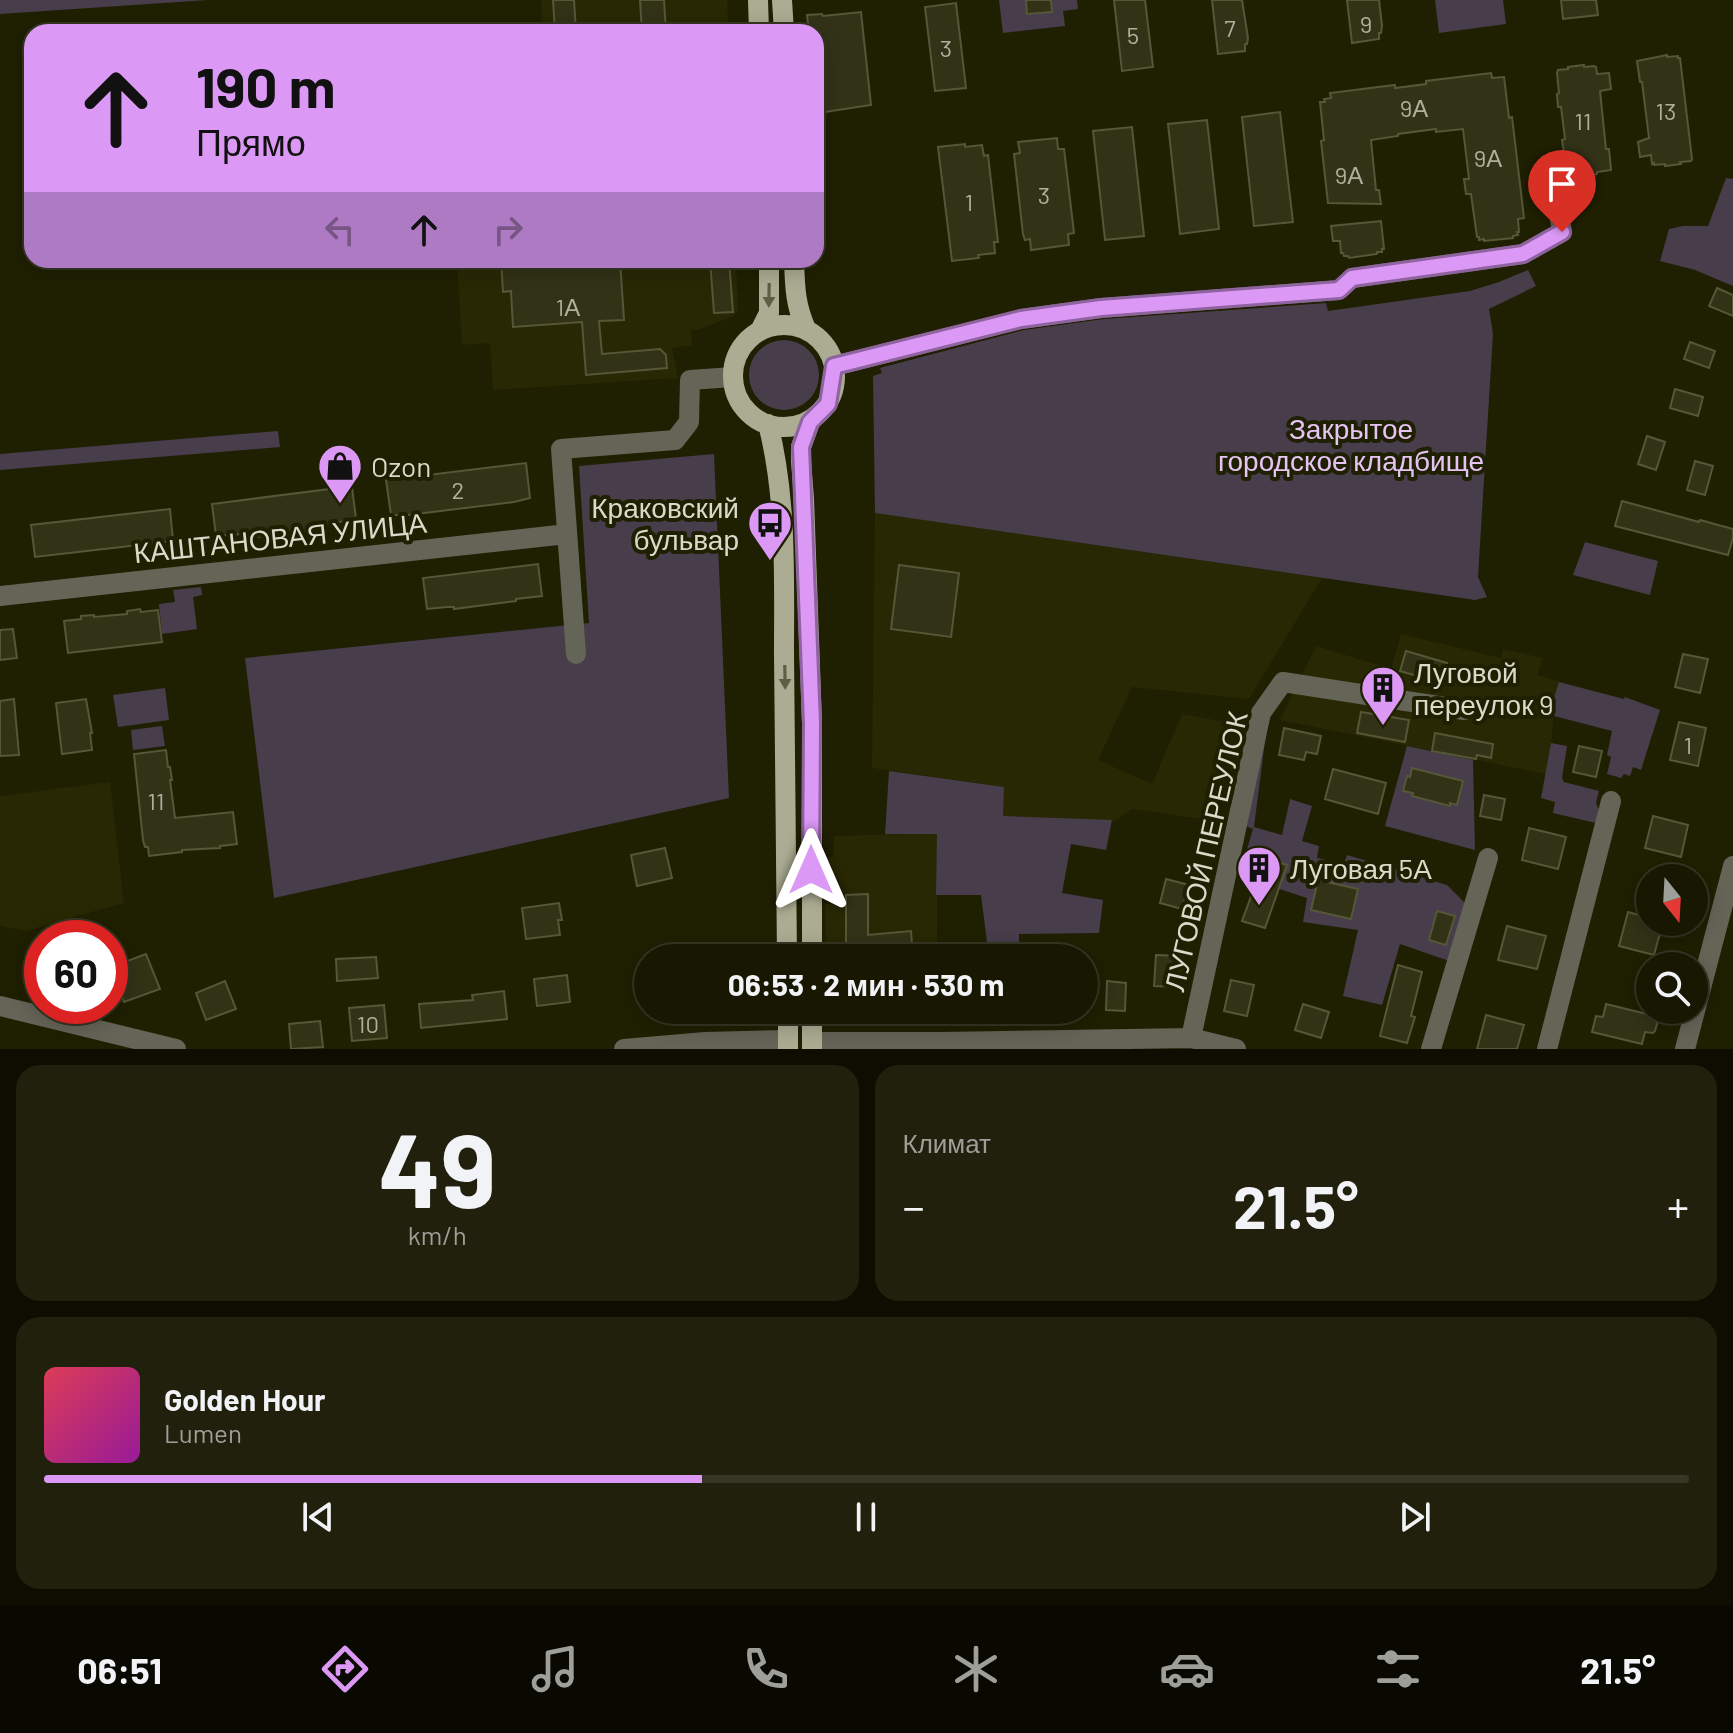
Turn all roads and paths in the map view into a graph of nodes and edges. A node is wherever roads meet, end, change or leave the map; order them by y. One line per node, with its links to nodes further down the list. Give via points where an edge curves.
1 (758, 0): 3 (main road)
2 (782, 0): 4 (main road)
3 (759, 24)
4 (784, 24)
5 (1557, 199): 10 (street, via 1562,232 1523,254 1352,278 1339,290 1021,319)
6 (769, 268): 8 (main road, one-way to 8, via 769,313)
7 (794, 268): 9 (main road, via 798,311)
8 (761, 329): 9 (main road, via 780,324); 11 (main road, via 746,341)
9 (806, 329): 10 (main road, via 824,343)
10 (834, 366): 12 (main road, via 828,404)
11 (733, 377): 13 (main road, via 747,411); 14 (street, via 690,380 689,422 675,440 561,449)
12 (810, 422): 13 (main road, via 791,427); 22 (main road, via 801,461 812,723)
13 (768, 424): 21 (main road, one-way to 21, via 782,531)
14 (567, 534): 15 (street, КАШТАНОВАЯ УЛИЦА); 16 (street)
15 (0, 596)
16 (576, 654)
17 (1464, 710): 25 (street, ЛУГОВОЙ ПЕРЕУЛОК, via 1283,682 1261,713)
18 (1611, 801): 32 (street)
19 (1488, 858): 31 (street)
20 (1733, 866): 33 (street)
21 (787, 944)
22 (812, 944)
23 (0, 1006): 28 (street)
24 (812, 1024): 27 (main road)
25 (1191, 1038): 27 (street); 30 (street)
26 (788, 1044): 29 (street, via 705,1042)
27 (812, 1045)
28 (176, 1049)
29 (624, 1049)
30 (1236, 1049)
31 (1431, 1049)
32 (1547, 1049)
33 (1685, 1049)

